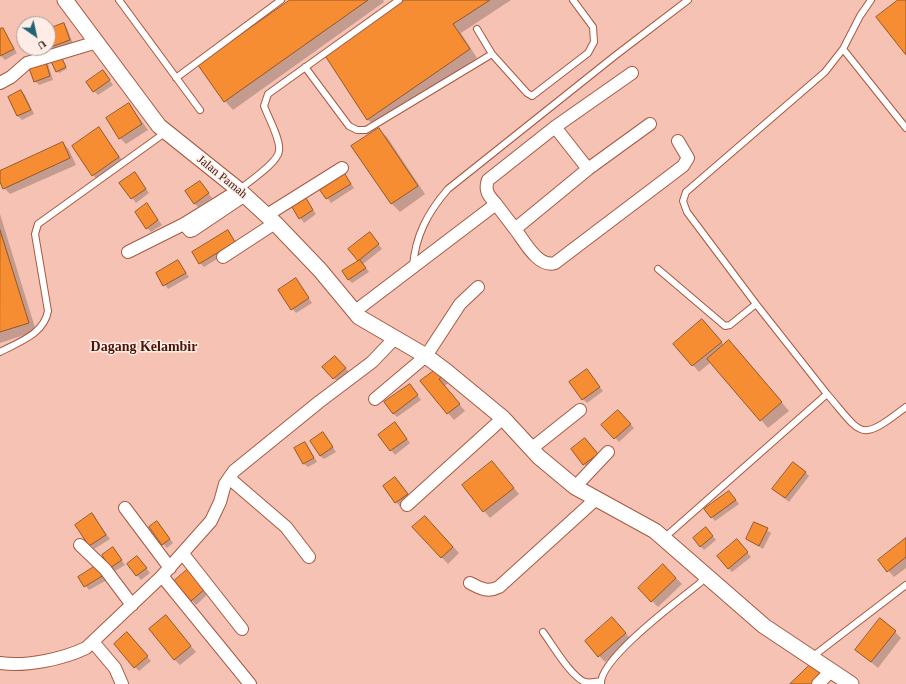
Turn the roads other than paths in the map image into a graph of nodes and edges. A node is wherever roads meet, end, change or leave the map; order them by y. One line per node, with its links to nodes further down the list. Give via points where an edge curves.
1 (119, 0): 14 (lane)
2 (281, 0): 14 (lane)
3 (399, 0): 12 (lane)
4 (573, 0): 11 (lane, via 593,28 594,42 588,53 538,93 532,96 527,93)
5 (688, 0): 30 (lane, via 448,189 433,207 420,230)
6 (871, 0): 10 (lane)
7 (71, 3): 9 (street, Jalan Pamah)
8 (477, 29): 11 (lane)
9 (97, 42): 15 (street, via 27,63); 20 (street, Jalan Pamah, via 153,119)
10 (843, 49): 19 (lane); 33 (lane, via 825,72 686,192 683,201 687,212)
11 (492, 54): 12 (lane, via 366,130 357,130 349,126)
12 (305, 67): 24 (lane, via 268,94 265,100 264,106 279,151 277,157)
13 (632, 73): 18 (street)
14 (176, 78): 16 (lane)
15 (0, 84)
16 (200, 110)
17 (650, 124): 23 (street)
18 (555, 127): 23 (street); 25 (street, via 488,180 487,193)
19 (906, 128)
20 (166, 132): 24 (street, Jalan Pamah); 36 (lane, via 38,224 35,234 48,312 46,322 38,331)
21 (678, 141): 27 (street, via 688,158 683,166 555,263 549,265 541,262)
22 (342, 168): 26 (street)
23 (588, 169): 27 (street)
24 (242, 193): 26 (street, Jalan Pamah); 28 (street)
25 (496, 204): 27 (street); 30 (street)
26 (271, 219): 29 (street); 34 (street, Jalan Pamah, via 311,259)
27 (515, 229)
28 (128, 252)
29 (223, 257)
30 (413, 267): 34 (street)
31 (658, 269): 33 (lane, via 725,326 730,325)
32 (478, 286): 37 (street, via 460,304)
33 (756, 304): 38 (lane)
34 (354, 312): 35 (street, Jalan Pamah, via 367,324)
35 (394, 339): 37 (street, Jalan Pamah); 45 (street, via 378,357 234,471)
36 (0, 352)
37 (426, 356): 39 (street); 42 (street, Jalan Pamah)
38 (827, 394): 40 (lane, via 860,430 868,431 884,424); 50 (lane)
39 (375, 399)
40 (906, 407)
41 (580, 410): 43 (street)
42 (502, 418): 43 (street, Jalan Pamah); 48 (street)
43 (531, 449): 46 (street, Jalan Pamah)
44 (608, 452): 46 (street)
45 (229, 478): 52 (street, via 212,521); 53 (street, via 286,528)
46 (575, 487): 47 (street, Jalan Pamah)
47 (596, 499): 50 (street, Jalan Pamah, via 639,521); 57 (street, via 499,587 492,591)
48 (406, 505)
49 (125, 508): 54 (street)
50 (664, 538): 56 (street, Jalan Pamah)
51 (80, 545): 59 (street, via 105,569)
52 (183, 554): 54 (street); 60 (street)
53 (309, 557)
54 (170, 568): 55 (street)
55 (162, 576): 59 (street); 68 (street)
56 (706, 576): 63 (street, Jalan Pamah, via 764,626); 66 (lane, via 625,646 605,670)
57 (470, 583)
58 (906, 584): 63 (lane)
59 (132, 605): 62 (street)
60 (242, 629)
61 (543, 632): 66 (lane, via 580,679)
62 (92, 642): 64 (street, via 73,654 14,665); 67 (street, via 114,668)
63 (811, 658): 65 (street, Jalan Pamah)
64 (0, 663)
65 (831, 671): 69 (street); 70 (street, Jalan Pamah)
66 (601, 683)
67 (122, 684)
68 (250, 684)
69 (818, 684)
70 (851, 684)

